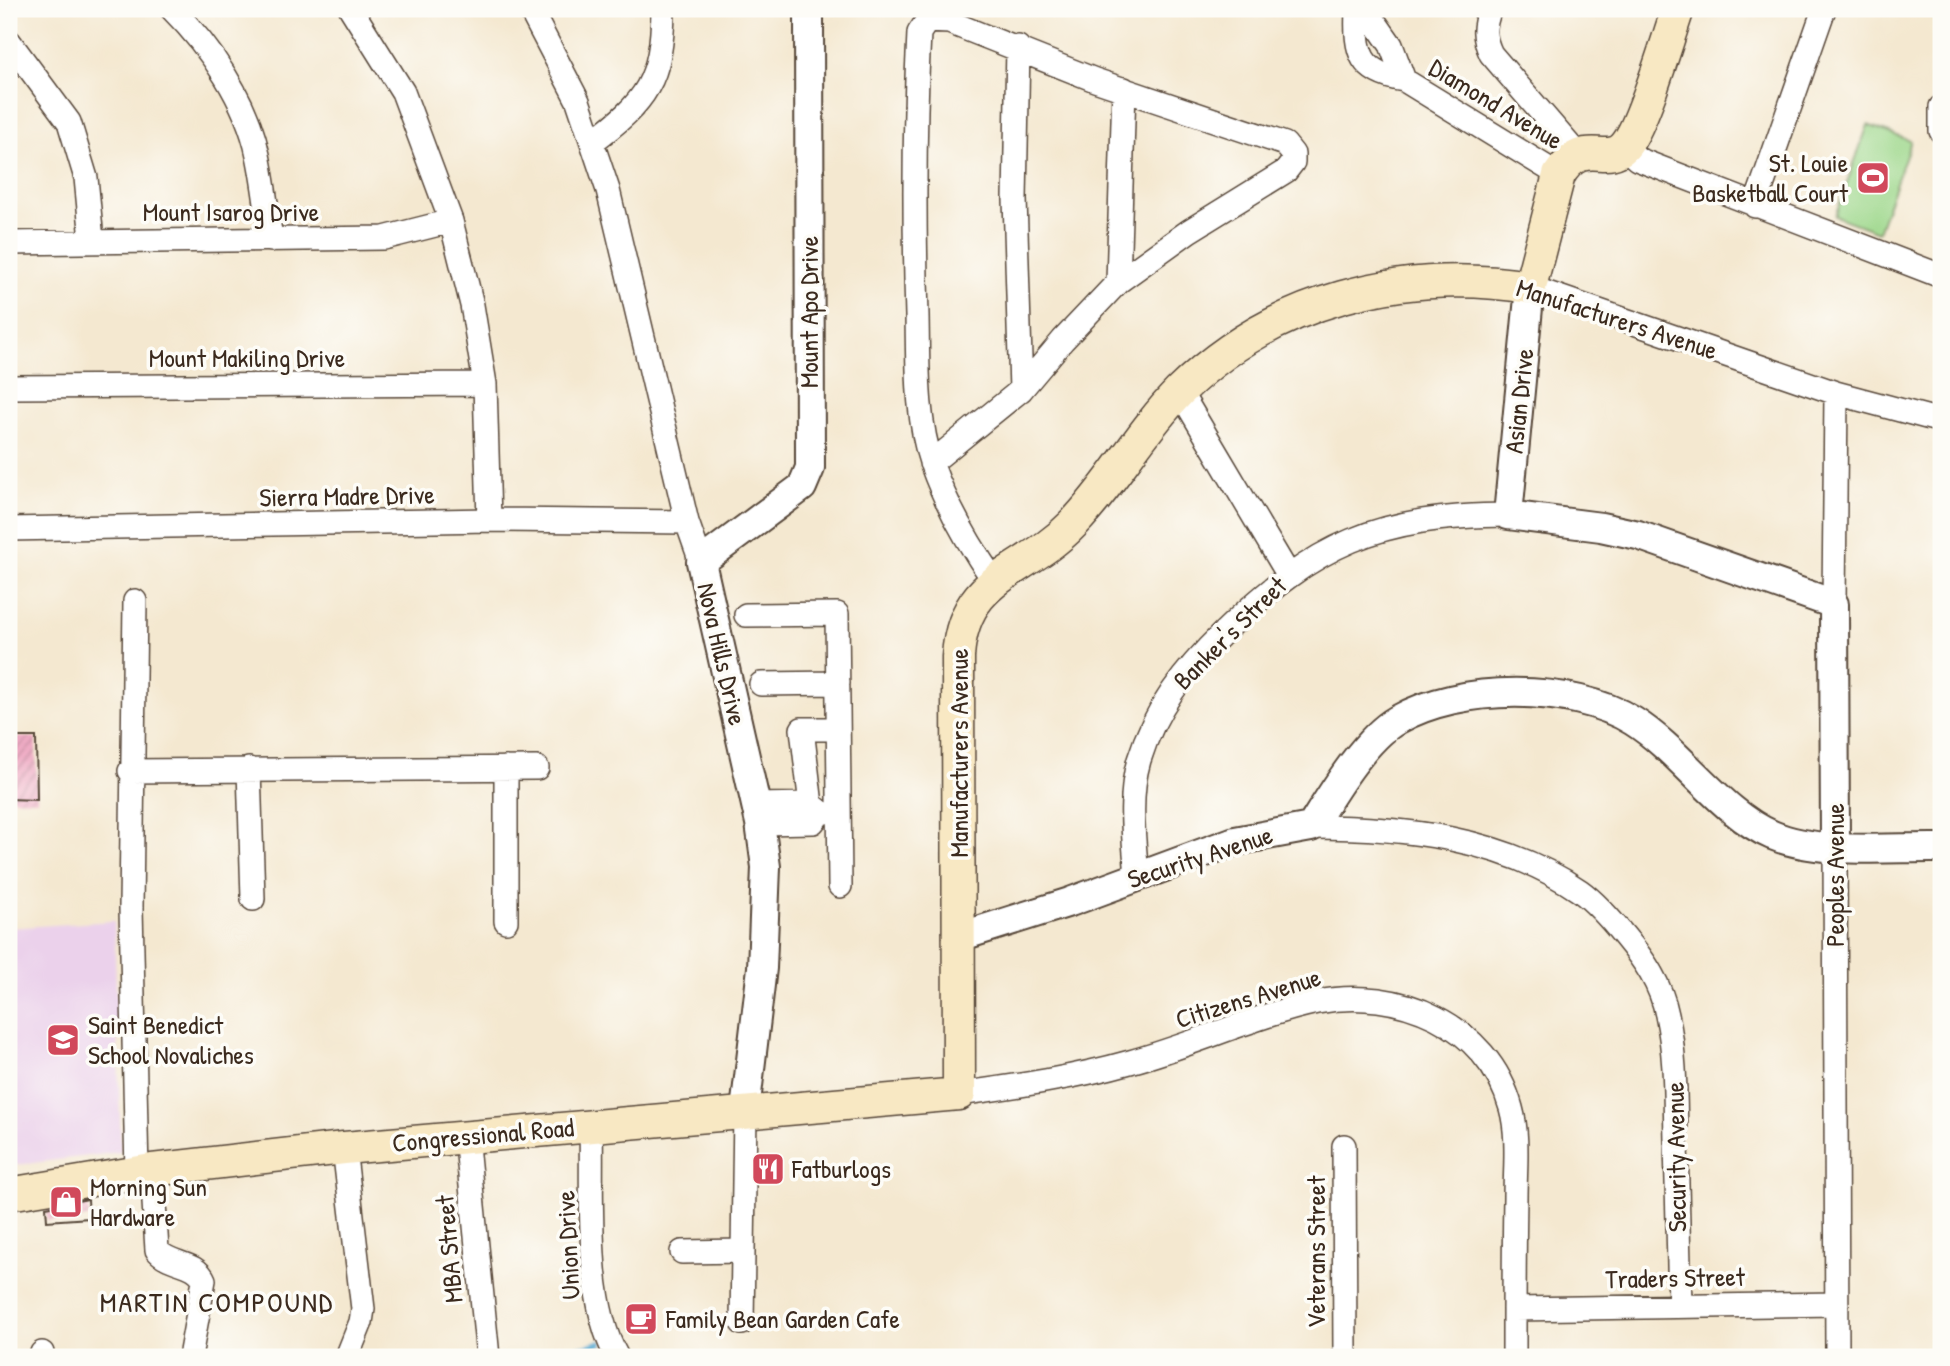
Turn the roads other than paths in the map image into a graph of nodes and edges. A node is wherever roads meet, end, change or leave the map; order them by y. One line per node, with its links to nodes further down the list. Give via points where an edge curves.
1 (172, 9): 21 (street, via 234,90 258,152)
2 (351, 9): 19 (street, via 403,92)
3 (530, 9): 15 (street, Nova Hills Drive, via 578,101)
4 (663, 9): 15 (street, via 657,62 647,91 629,114)
5 (809, 9): 37 (street, Mount Apo Drive, via 810,468 802,487)
6 (1490, 9): 17 (street, via 1484,26 1491,54)
7 (1678, 9): 16 (main road)
8 (1824, 9): 18 (street)
9 (1357, 10): 17 (street, Diamond Avenue, via 1377,25 1391,45 1404,80)
10 (9, 41): 20 (street, via 69,122 86,178)
11 (1017, 47): 12 (street); 28 (street, via 1015,199); 32 (street, via 949,22 927,21 919,33 917,318 919,385)
12 (1124, 89): 24 (street); 24 (street, via 1276,140 1293,154 1293,162)
13 (1941, 107): 14 (street)
14 (1941, 131)
15 (592, 142): 35 (street, Nova Hills Drive, via 608,190)
16 (1624, 148): 17 (main road); 18 (street, via 1637,159)
17 (1568, 164): 25 (main road)
18 (1755, 206): 23 (street)
19 (451, 220): 21 (street, Mount Isarog Drive, via 384,238); 26 (street)
20 (92, 240): 21 (street, Mount Isarog Drive); 22 (street, Mount Isarog Drive)
21 (271, 240)
22 (9, 243)
23 (1941, 276)
24 (1118, 282): 28 (street)
25 (1530, 288): 29 (main road, Manufacturers Avenue, via 1451,280 1352,293 1301,311 1254,336); 30 (street, Manufacturers Avenue); 33 (street, Asian Drive)
26 (485, 384): 27 (street, Mount Makiling Drive); 34 (street)
27 (9, 387)
28 (1021, 390): 32 (street)
29 (1180, 391): 38 (street); 39 (main road, Manufacturers Avenue, via 1139,436 1073,524)
30 (1836, 393): 31 (street, Manufacturers Avenue); 41 (street, Peoples Avenue)
31 (1941, 421)
32 (931, 463): 39 (street, via 965,540)
33 (1508, 515): 38 (street, Banker's Street, via 1428,519 1390,527 1325,551); 41 (street, Banker's Street, via 1638,536)
34 (489, 520): 35 (street, Sierra Madre Drive); 36 (street, Sierra Madre Drive)
35 (687, 522): 37 (street, Nova Hills Drive)
36 (9, 529)
37 (701, 562): 51 (street, Nova Hills Drive)
38 (1289, 574): 55 (street, Banker's Street, via 1203,654 1177,682 1154,719 1138,763 1133,806)
39 (995, 582): 59 (main road, Manufacturers Avenue, via 966,612 960,635)
40 (135, 601): 49 (street)
41 (1834, 604): 53 (street, Peoples Avenue)
42 (746, 615): 43 (street, via 837,614)
43 (838, 683): 44 (street); 45 (street)
44 (761, 684)
45 (838, 729): 50 (street); 50 (street, via 802,729)
46 (506, 768): 47 (street); 48 (street); 58 (street)
47 (537, 768)
48 (249, 769): 49 (street); 57 (street)
49 (131, 771): 66 (street)
50 (821, 813): 51 (street); 56 (street)
51 (758, 814): 61 (street, Nova Hills Drive, via 766,867 766,915)
52 (1311, 827): 53 (street, via 1371,743 1396,720 1438,703 1482,695 1538,693 1592,703 1632,721 1688,765 1739,814 1770,835 1799,844); 55 (street, Security Avenue, via 1256,835); 71 (street, Security Avenue, via 1391,829 1443,837 1527,863 1581,892 1648,965 1667,1013 1674,1070)
53 (1835, 846): 54 (street); 70 (street, Peoples Avenue)
54 (1941, 848)
55 (1137, 877): 59 (street, Security Avenue)
56 (840, 886)
57 (253, 899)
58 (506, 921)
59 (958, 937): 60 (main road, Manufacturers Avenue)
60 (958, 1094): 61 (main road, Congressional Road); 72 (street, Citizens Avenue, via 1118,1066 1318,1002 1355,998 1433,1015 1457,1028 1479,1049 1511,1109)
61 (745, 1111): 62 (main road, Congressional Road); 68 (street, Nova Hills Drive)
62 (591, 1125): 63 (main road, Congressional Road); 77 (street, Union Drive, via 598,1297 602,1325)
63 (466, 1135): 65 (main road, Congressional Road); 76 (street, MBA Street)
64 (1344, 1146): 78 (street, Veterans Street)
65 (344, 1148): 66 (main road, Congressional Road); 75 (street, via 363,1309)
66 (144, 1171): 67 (main road, Congressional Road); 74 (street, via 157,1250 196,1269 204,1280)
67 (9, 1194)
68 (743, 1251): 69 (street); 73 (street, Nova Hills Drive)
69 (682, 1252)
70 (1837, 1304): 71 (street, Traders Street); 80 (street, Peoples Avenue)
71 (1680, 1306): 72 (street, Traders Street)
72 (1514, 1309): 79 (street, Citizens Avenue)
73 (743, 1323)
74 (190, 1357)
75 (347, 1357)
76 (488, 1357)
77 (617, 1357)
78 (1345, 1357)
79 (1514, 1357)
80 (1837, 1357)

